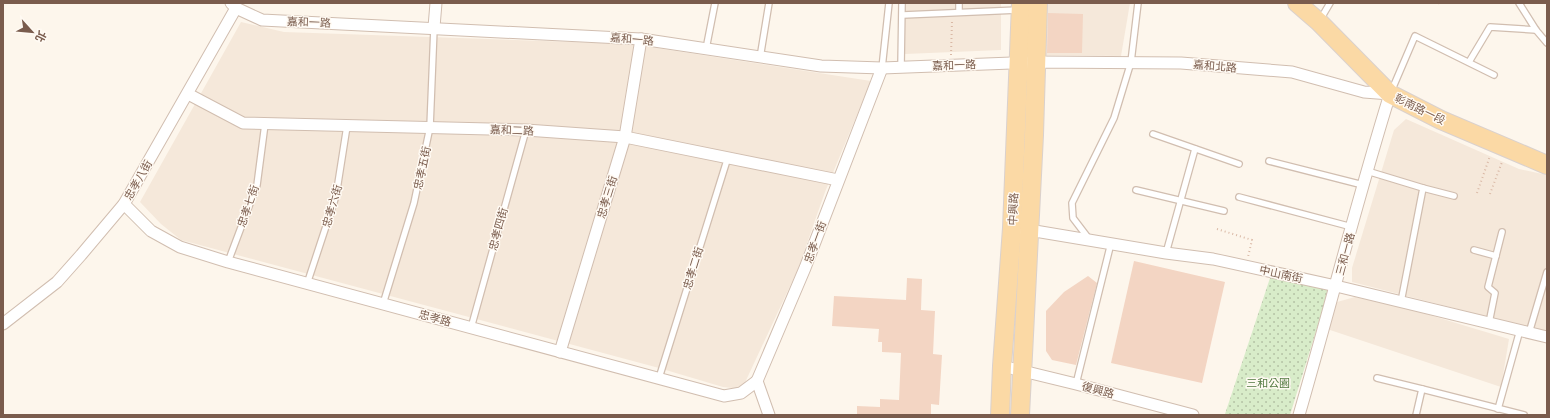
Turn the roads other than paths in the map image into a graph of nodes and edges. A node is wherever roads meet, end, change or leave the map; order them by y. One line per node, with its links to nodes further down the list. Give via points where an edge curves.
1 (436, 3): 17 (street)
2 (715, 3): 21 (lane)
3 (769, 3): 22 (lane)
4 (888, 3): 27 (lane)
5 (902, 3): 15 (lane)
6 (959, 3): 14 (lane)
7 (1038, 3): 23 (main road, 中興路)
8 (1138, 3): 24 (lane)
9 (1297, 3): 16 (main road, 彰南路一段)
10 (1330, 3): 16 (lane)
11 (1520, 3): 18 (lane)
12 (234, 5): 17 (street, 嘉和一路, via 262,20); 29 (street, 忠孝八街)
13 (1021, 6): 14 (lane); 23 (main road, 中興路)
14 (959, 12): 15 (lane)
15 (903, 15): 26 (lane)
16 (1319, 22): 30 (main road, 彰南路一段)
17 (434, 27): 19 (street, 嘉和一路); 33 (lane, 忠孝五街)
18 (1536, 30): 20 (lane); 25 (lane, via 1490,27)
19 (641, 39): 21 (street, 嘉和一路); 36 (street, 忠孝三街)
20 (1547, 43)
21 (706, 49): 22 (street, 嘉和一路)
22 (760, 58): 27 (street, 嘉和一路, via 821,66)
23 (1028, 62): 24 (street, 嘉和北路); 26 (street, 嘉和一路); 53 (main road, 中興路)
24 (1131, 62): 30 (street, 嘉和北路, via 1181,63 1292,72 1364,92); 55 (lane, via 1114,118 1072,203 1073,218)
25 (1469, 62): 28 (lane); 30 (lane, via 1415,36)
26 (901, 66): 27 (street, 嘉和一路)
27 (882, 68): 43 (street, 忠孝一街)
28 (1494, 76)
29 (188, 94): 31 (street, 嘉和二路, via 236,120); 50 (street, 忠孝八街)
30 (1390, 94): 41 (main road, 彰南路一段); 42 (street, 三和一路)
31 (265, 124): 32 (street, 嘉和二路); 60 (lane, 忠孝七街, via 257,185)
32 (347, 126): 33 (street, 嘉和二路); 62 (lane, 忠孝六街, via 336,196)
33 (430, 127): 34 (street, 嘉和二路); 65 (lane, 忠孝五街, via 414,203)
34 (526, 130): 36 (street, 嘉和二路); 68 (lane, 忠孝四街)
35 (1153, 134): 37 (lane)
36 (625, 137): 38 (street, 嘉和二路); 71 (street, 忠孝三街)
37 (1195, 149): 40 (lane); 49 (lane)
38 (728, 157): 43 (street, 嘉和二路); 74 (lane, 忠孝二街)
39 (1269, 161): 44 (lane)
40 (1239, 164)
41 (1547, 165)
42 (1366, 170): 44 (street, 三和一路); 45 (lane)
43 (838, 180): 76 (street, 忠孝一街, via 805,268)
44 (1362, 185): 52 (street, 三和一路)
45 (1423, 188): 47 (lane); 64 (lane)
46 (1136, 190): 49 (lane)
47 (1454, 196)
48 (1239, 197): 52 (lane)
49 (1180, 201): 51 (lane); 58 (lane)
50 (124, 204): 60 (street, 忠孝路, via 151,231 180,247); 67 (street, 忠孝八街, via 57,282)
51 (1224, 211)
52 (1352, 227): 63 (street, 三和一路)
53 (1020, 229): 55 (street, 中山南街); 72 (main road, 中興路); 73 (main road, 中興路)
54 (1502, 232): 59 (lane)
55 (1090, 241): 56 (street, 中山南街)
56 (1111, 243): 58 (street, 中山南街); 77 (lane)
57 (1474, 250): 59 (lane)
58 (1166, 253): 63 (street, 中山南街, via 1213,259)
59 (1496, 256): 66 (lane, via 1488,288 1495,293)
60 (228, 262): 62 (street, 忠孝路)
61 (1547, 272): 69 (lane)
62 (307, 284): 65 (street, 忠孝路)
63 (1336, 286): 64 (street, 中山南街); 84 (street, 三和一路)
64 (1401, 302): 66 (street, 中山南街)
65 (383, 304): 68 (street, 忠孝路)
66 (1489, 323): 69 (street, 中山南街)
67 (3, 324)
68 (471, 328): 71 (street, 忠孝路)
69 (1524, 332): 70 (street, 中山南街); 79 (lane)
70 (1547, 337)
71 (560, 352): 74 (street, 忠孝路)
72 (1002, 366): 73 (street, 復興路); 81 (main road, 中興路)
73 (1022, 370): 77 (street, 復興路); 82 (main road, 中興路)
74 (659, 378): 76 (street, 忠孝路, via 724,396 741,393)
75 (1377, 378): 78 (lane)
76 (757, 381): 80 (street)
77 (1076, 384): 83 (street, 復興路)
78 (1422, 389): 79 (lane); 85 (lane)
79 (1498, 409): 86 (lane)
80 (769, 415)
81 (1000, 415)
82 (1020, 415)
83 (1193, 415)
84 (1299, 415)
85 (1416, 415)
86 (1524, 415)

